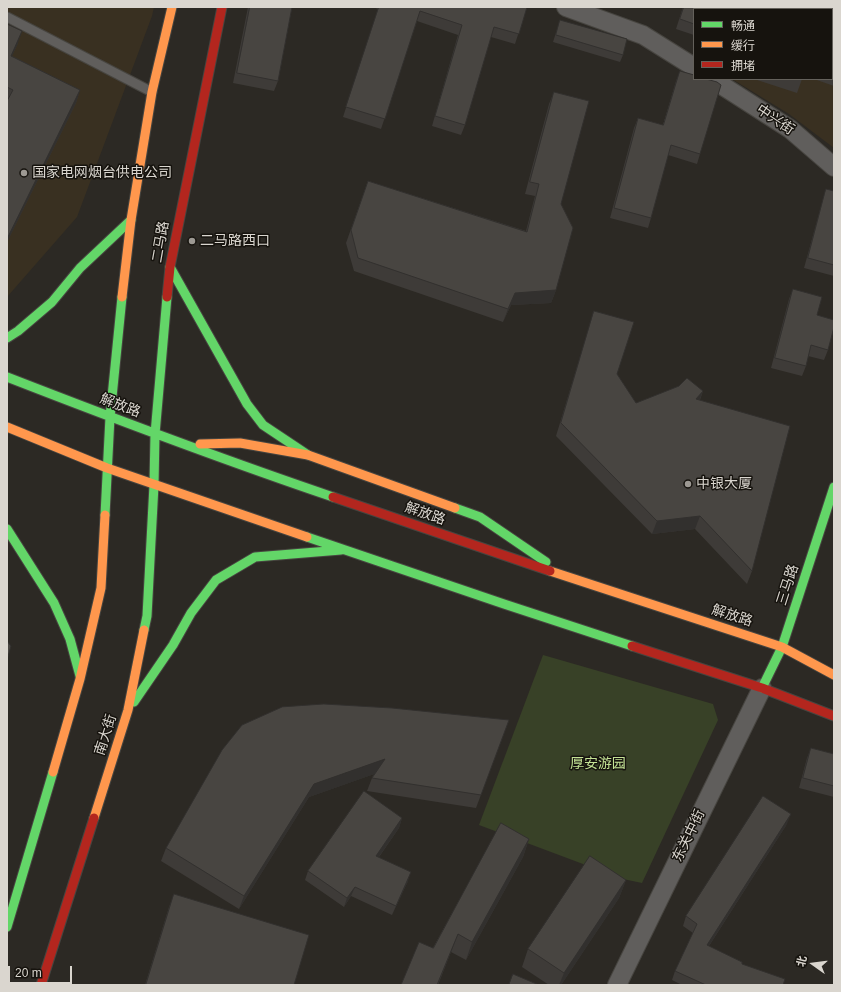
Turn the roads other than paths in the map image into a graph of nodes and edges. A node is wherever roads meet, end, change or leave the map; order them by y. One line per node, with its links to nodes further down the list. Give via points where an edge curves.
1 (172, 7): 7 (main road)
2 (222, 7): 10 (main road, 二马路)
3 (566, 7): 5 (street, via 643,35)
4 (7, 17): 7 (lane)
5 (693, 66)
6 (714, 80): 8 (street, 中兴街, via 790,129)
7 (152, 92): 9 (main road)
8 (834, 167)
9 (131, 220): 11 (main road, via 80,268 52,302); 13 (main road)
10 (170, 267): 15 (main road, 二马路); 17 (main road, via 247,404 263,425)
11 (7, 338)
12 (7, 377): 13 (main road, 解放路)
13 (110, 417): 15 (main road, 解放路); 18 (main road)
14 (7, 426): 18 (main road)
15 (155, 434): 16 (main road, 解放路); 19 (main road, 二马路)
16 (189, 445): 17 (main road, via 240,443); 23 (main road, 解放路, via 277,478)
17 (308, 455): 23 (main road, via 480,517)
18 (107, 468): 19 (main road); 26 (main road, via 101,588)
19 (154, 485): 22 (main road); 28 (main road, 南大街, via 147,616)
20 (834, 487): 24 (main road, 三马路)
21 (7, 530): 26 (main road, via 54,603 70,639)
22 (341, 550): 27 (main road); 28 (main road, via 255,557 216,580 191,613 173,645)
23 (566, 577): 24 (main road, 解放路)
24 (782, 648): 25 (main road, 解放路); 27 (main road, 三马路)
25 (834, 675)
26 (80, 679): 30 (main road)
27 (762, 688): 29 (main road); 31 (street, 东关中街)
28 (128, 710): 32 (main road, 南大街)
29 (834, 716)
30 (7, 927)
31 (620, 984)
32 (41, 985)

